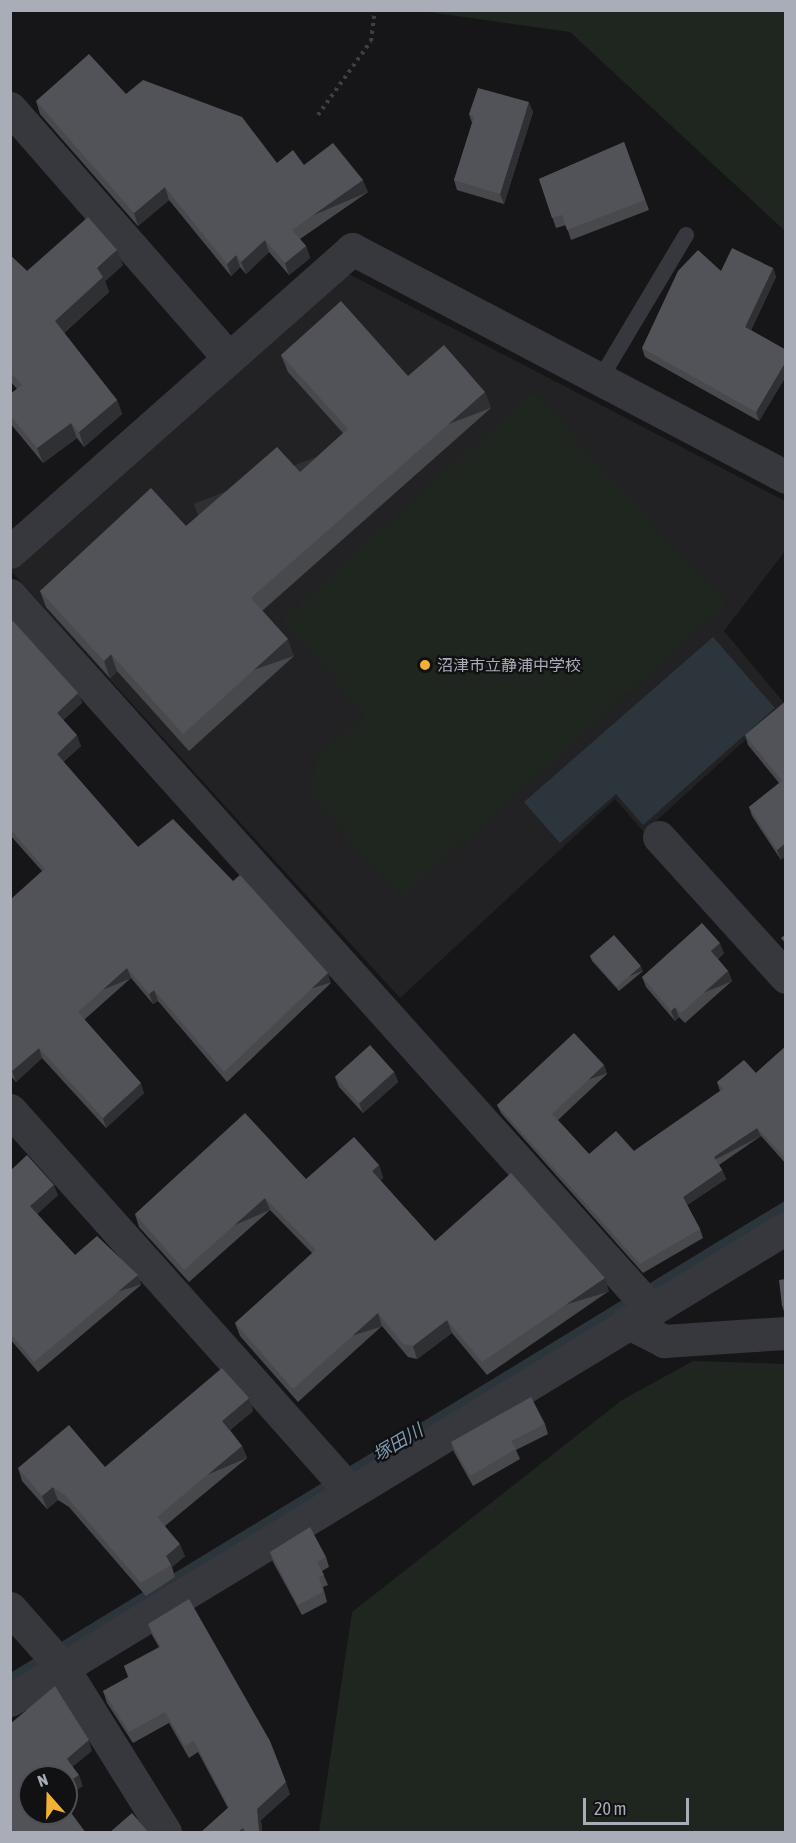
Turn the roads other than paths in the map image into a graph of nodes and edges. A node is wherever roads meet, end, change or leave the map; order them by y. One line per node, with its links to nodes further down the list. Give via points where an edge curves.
1 (10, 108): 3 (street)
2 (686, 235): 4 (lane)
3 (228, 357): 4 (street, via 352,249); 6 (street)
4 (599, 381): 5 (street)
5 (786, 477)
6 (10, 552)
7 (10, 595): 12 (street)
8 (659, 837): 9 (street)
9 (786, 977)
10 (10, 1110): 14 (street)
11 (786, 1228): 12 (street)
12 (638, 1314): 13 (street, via 664,1341); 14 (street)
13 (786, 1333)
14 (351, 1492): 16 (street)
15 (10, 1608): 16 (street)
16 (63, 1668): 17 (street); 18 (street)
17 (10, 1700)
18 (165, 1833)

